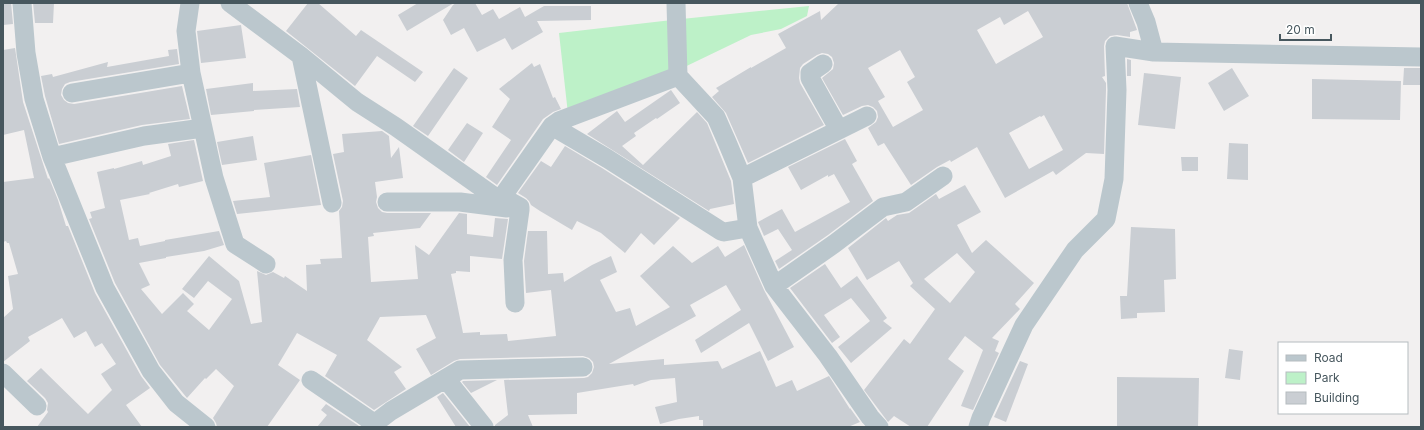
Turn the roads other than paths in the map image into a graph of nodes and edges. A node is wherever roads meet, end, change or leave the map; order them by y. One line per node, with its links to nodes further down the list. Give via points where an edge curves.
1 (22, 3): 17 (street, via 26,53 34,99)
2 (190, 3): 10 (street, via 186,31)
3 (230, 3): 7 (street)
4 (676, 3): 11 (street)
5 (1138, 3): 6 (street)
6 (1154, 52): 8 (street); 37 (street, via 1115,46 1117,90 1114,179 1106,219 1075,250 1024,326)
7 (301, 56): 20 (street, via 357,102 496,197); 21 (street)
8 (1421, 57)
9 (823, 64): 16 (street, via 812,70 810,78)
10 (191, 73): 12 (street); 15 (street)
11 (678, 76): 14 (street, via 578,113); 19 (street, via 716,117)
12 (72, 93)
13 (867, 116): 16 (street)
14 (552, 126): 20 (street); 24 (street, via 721,231)
15 (203, 128): 17 (street, via 144,136); 25 (street, via 214,178 235,244)
16 (840, 130): 19 (street)
17 (52, 157): 34 (street, via 105,288 151,371 176,403)
18 (943, 176): 26 (street, via 906,202 883,207)
19 (742, 178): 24 (street)
20 (502, 197): 23 (street, via 520,207)
21 (332, 202)
22 (387, 202): 23 (street, via 460,202)
23 (520, 210): 27 (street, via 513,260)
24 (748, 228): 26 (street)
25 (266, 264)
26 (774, 286): 36 (street)
27 (515, 303)
28 (584, 367): 30 (street, via 460,370)
29 (3, 373): 32 (street)
30 (446, 379): 33 (street); 35 (street)
31 (311, 380): 33 (street)
32 (37, 406)
33 (372, 425)
34 (206, 427)
35 (484, 427)
36 (879, 427)
37 (978, 427)

